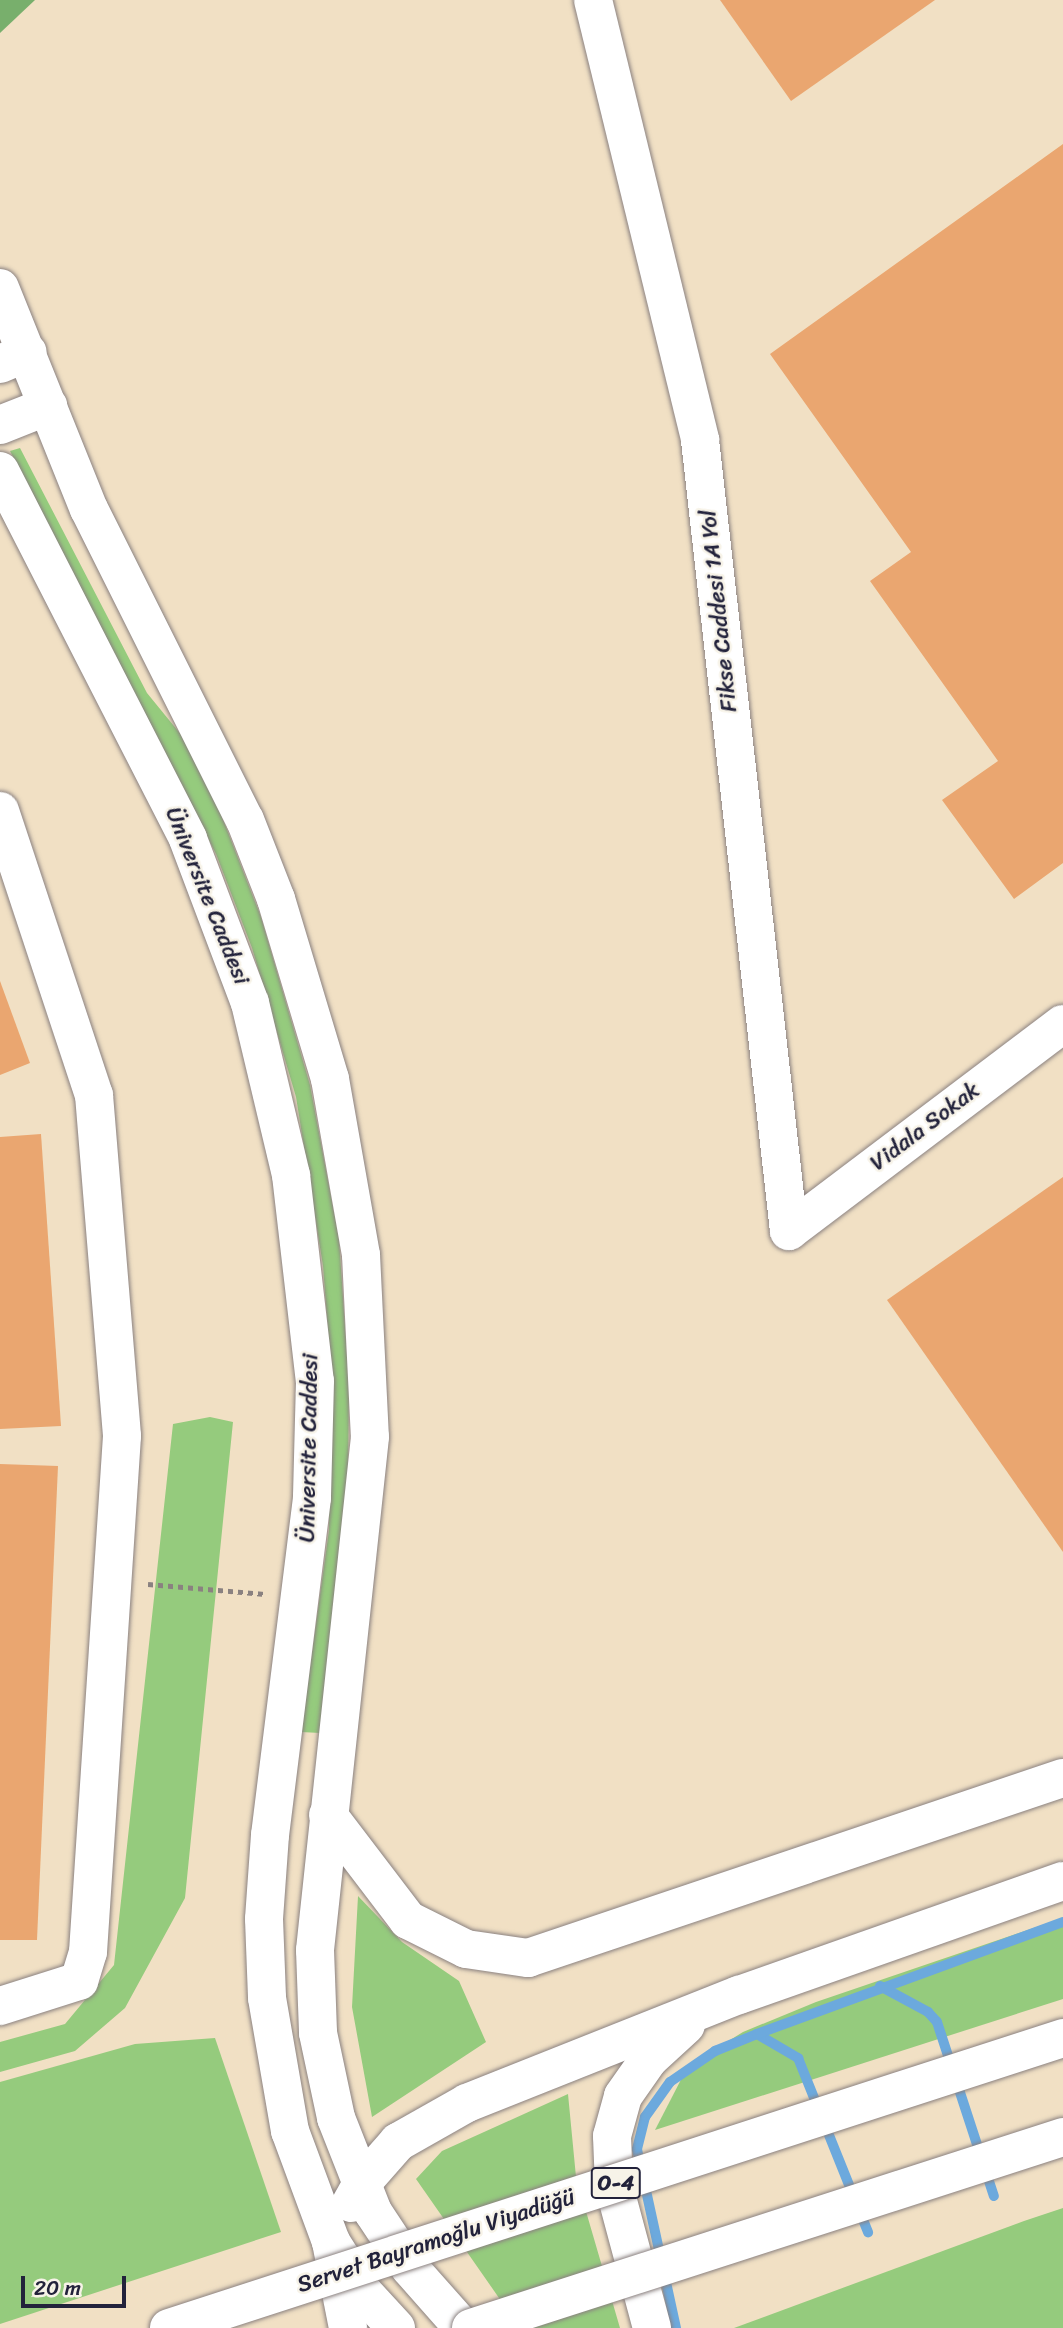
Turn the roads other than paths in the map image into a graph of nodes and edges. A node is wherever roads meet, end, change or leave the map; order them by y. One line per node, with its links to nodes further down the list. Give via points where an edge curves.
1 (593, 0): 9 (main road, Fikse Caddesi 1A Yol, via 699,440)
2 (0, 288): 3 (main road)
3 (14, 358): 4 (main road)
4 (48, 406): 5 (main road); 11 (main road, via 89,509 197,717 276,899 330,1079 345,1148 361,1255 370,1437 354,1613)
5 (0, 425)
6 (0, 471): 18 (main road, Üniversite Caddesi, via 188,839 250,1003 291,1175 315,1381 312,1498 264,1919 267,1998 290,2131)
7 (0, 811): 13 (main road, via 94,1095 122,1436 88,1952 79,1981)
8 (1063, 1024): 9 (main road, Vidala Sokak)
9 (789, 1231)
10 (1063, 1778): 11 (main road, via 528,1958 466,1949 408,1920)
11 (328, 1815): 17 (main road, via 315,1950 318,2034 335,2118)
12 (1063, 1881): 14 (main road)
13 (0, 2006)
14 (703, 2010): 17 (main road, via 424,2123 398,2141); 24 (main road, via 649,2059 623,2096 612,2136 614,2186)
15 (1063, 2039): 19 (main road, Servet Bayramoğlu Viyadüğü / O-4, bridge)
16 (1063, 2137): 23 (main road, bridge)
17 (362, 2183): 18 (main road); 22 (main road, via 373,2212 410,2268)
18 (331, 2242): 20 (main road); 21 (main road, Üniversite Caddesi, via 363,2292)
19 (169, 2328)
20 (348, 2328)
21 (396, 2328)
22 (463, 2328)
23 (471, 2328)
24 (652, 2328)

